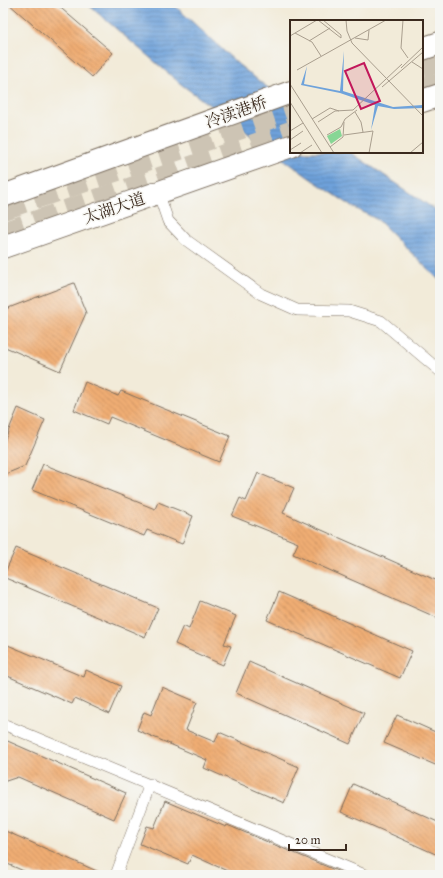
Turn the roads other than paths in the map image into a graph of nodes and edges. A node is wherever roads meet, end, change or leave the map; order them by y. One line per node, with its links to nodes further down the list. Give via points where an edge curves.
1 (440, 43): 2 (main road)
2 (423, 49)
3 (290, 92): 8 (main road, 冷渎港桥)
4 (440, 96): 5 (main road)
5 (423, 101)
6 (290, 146): 7 (main road, 太湖大道)
7 (158, 192): 9 (main road, 太湖大道); 10 (lane, via 168,220 186,240 261,294 297,310 349,311 382,321)
8 (3, 196)
9 (3, 247)
10 (440, 370)
11 (3, 724): 12 (lane)
12 (150, 784): 13 (lane); 14 (lane)
13 (116, 875)
14 (365, 875)

